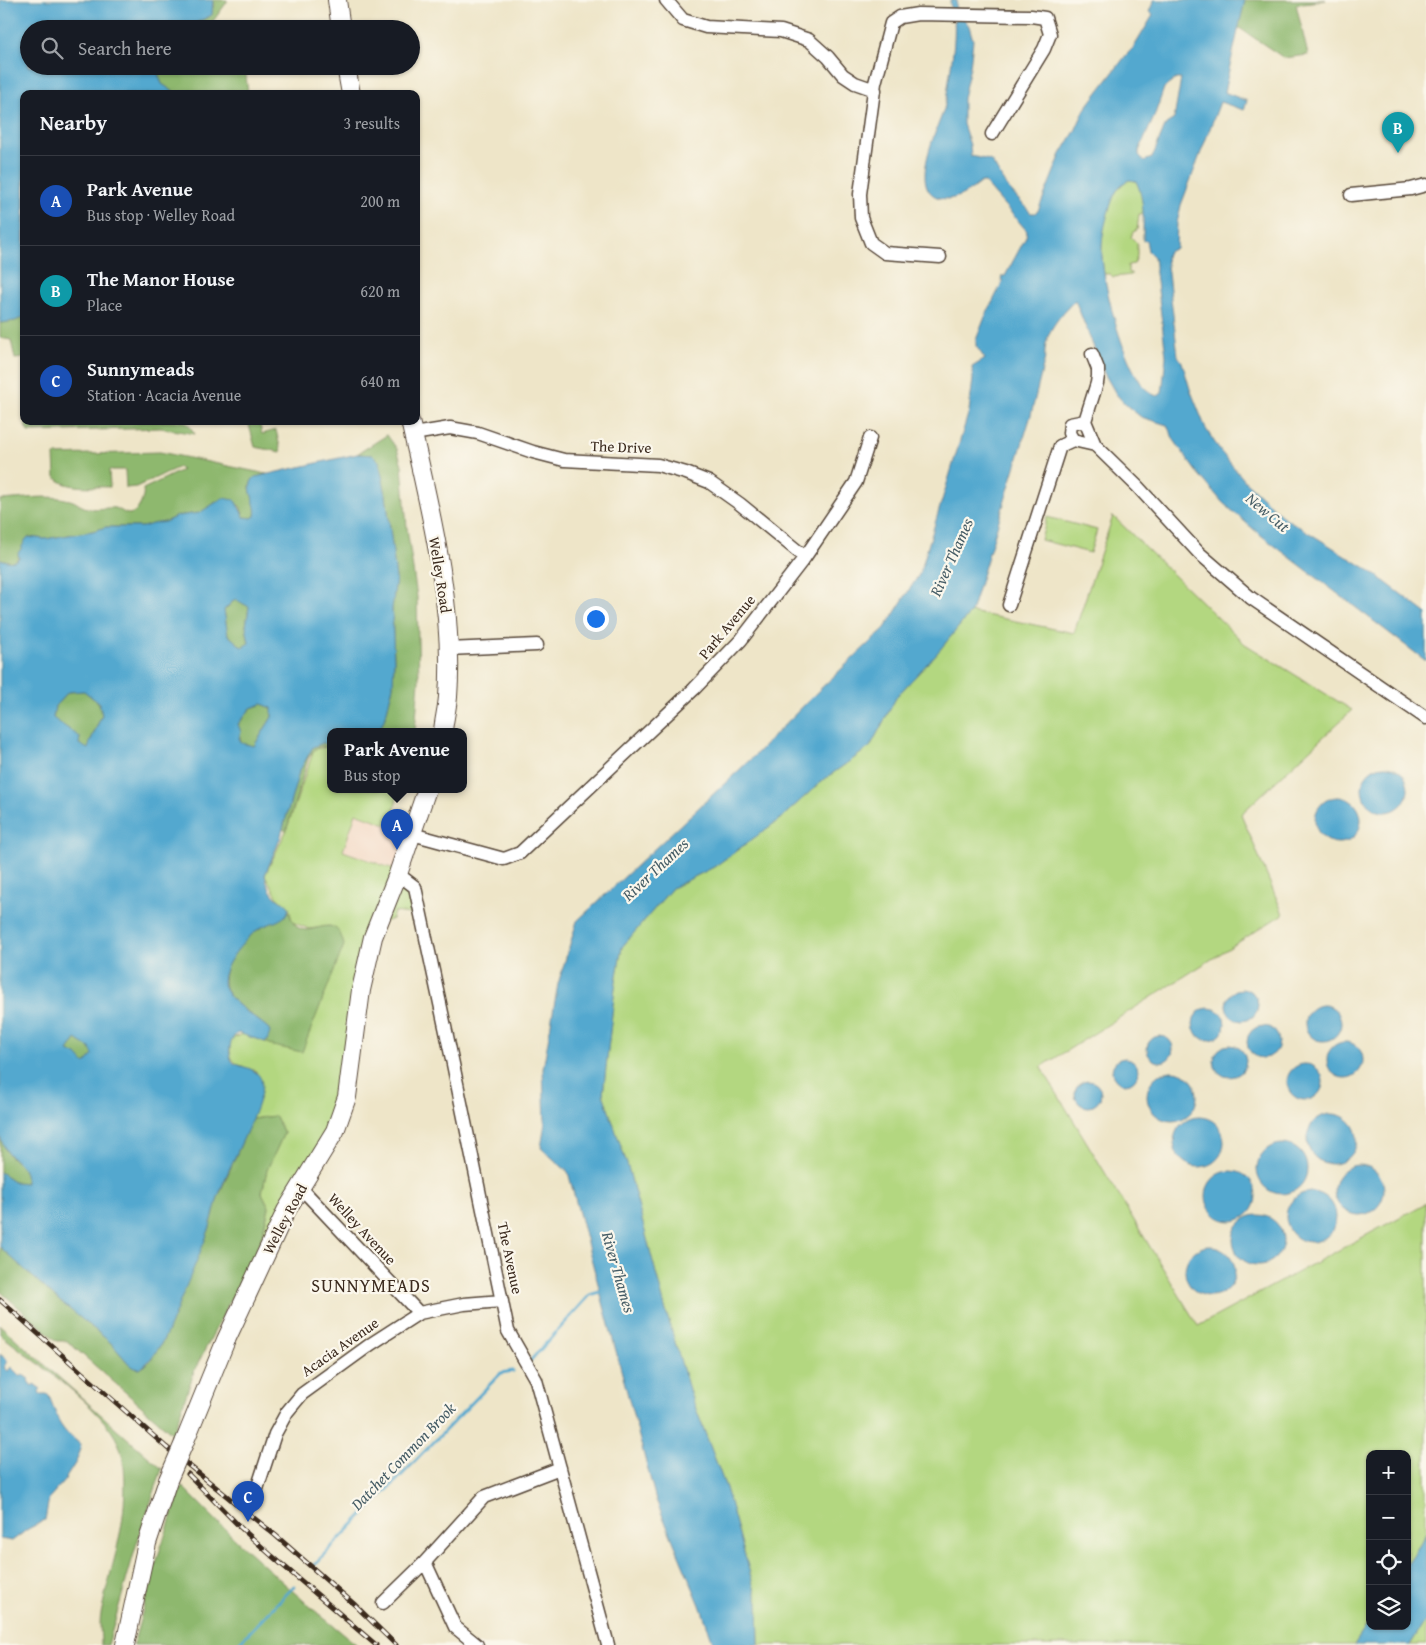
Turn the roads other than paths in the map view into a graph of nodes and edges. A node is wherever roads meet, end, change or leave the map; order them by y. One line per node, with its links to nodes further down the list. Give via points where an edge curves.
1 (336, 0): 3 (main road)
2 (666, 0): 6 (street, via 683,20 706,27 781,31 809,40 843,75)
3 (339, 20)
4 (348, 75): 5 (main road)
5 (350, 90)
6 (874, 90): 7 (street, via 892,23 900,17 948,14 1045,18 1050,34 1044,49); 10 (street, via 860,194 861,218 871,243 885,253)
7 (992, 134)
8 (1426, 185): 9 (street)
9 (1351, 195)
10 (940, 257)
11 (1092, 354): 12 (street, via 1098,376)
12 (1085, 421): 15 (street, via 1070,424); 16 (street)
13 (411, 428): 17 (street, The Drive, via 450,428 478,433 564,460 667,467 710,482); 20 (main road, Welley Road, via 440,571)
14 (870, 438): 17 (street, Park Avenue, via 856,482)
15 (1072, 440): 16 (street); 18 (street, via 1060,446)
16 (1095, 445): 21 (street, via 1199,554 1251,598)
17 (805, 557): 24 (street, Park Avenue, via 741,640 694,689 520,853 504,859)
18 (1009, 605)
19 (537, 644): 20 (street)
20 (448, 649): 22 (main road, Welley Road, via 448,697)
21 (1426, 718)
22 (443, 728)
23 (426, 793): 24 (main road, Welley Road)
24 (412, 834): 25 (main road, Welley Road)
25 (398, 874): 26 (main road, Welley Road, via 373,937 363,981 347,1097 335,1131); 27 (street, The Avenue, via 414,887)
26 (301, 1188): 28 (street, Welley Avenue); 33 (main road, Welley Road, bridge, via 286,1211 250,1286 168,1480 146,1544)
27 (502, 1301): 28 (street, Acacia Avenue); 29 (street, The Avenue, via 508,1331 536,1380)
28 (419, 1313): 30 (street, Acacia Avenue, via 302,1394 275,1434)
29 (560, 1468): 31 (street, via 484,1497); 35 (street, The Avenue)
30 (256, 1492)
31 (425, 1562): 32 (street); 34 (street, via 455,1627)
32 (383, 1603)
33 (124, 1645)
34 (477, 1645)
35 (608, 1645)

